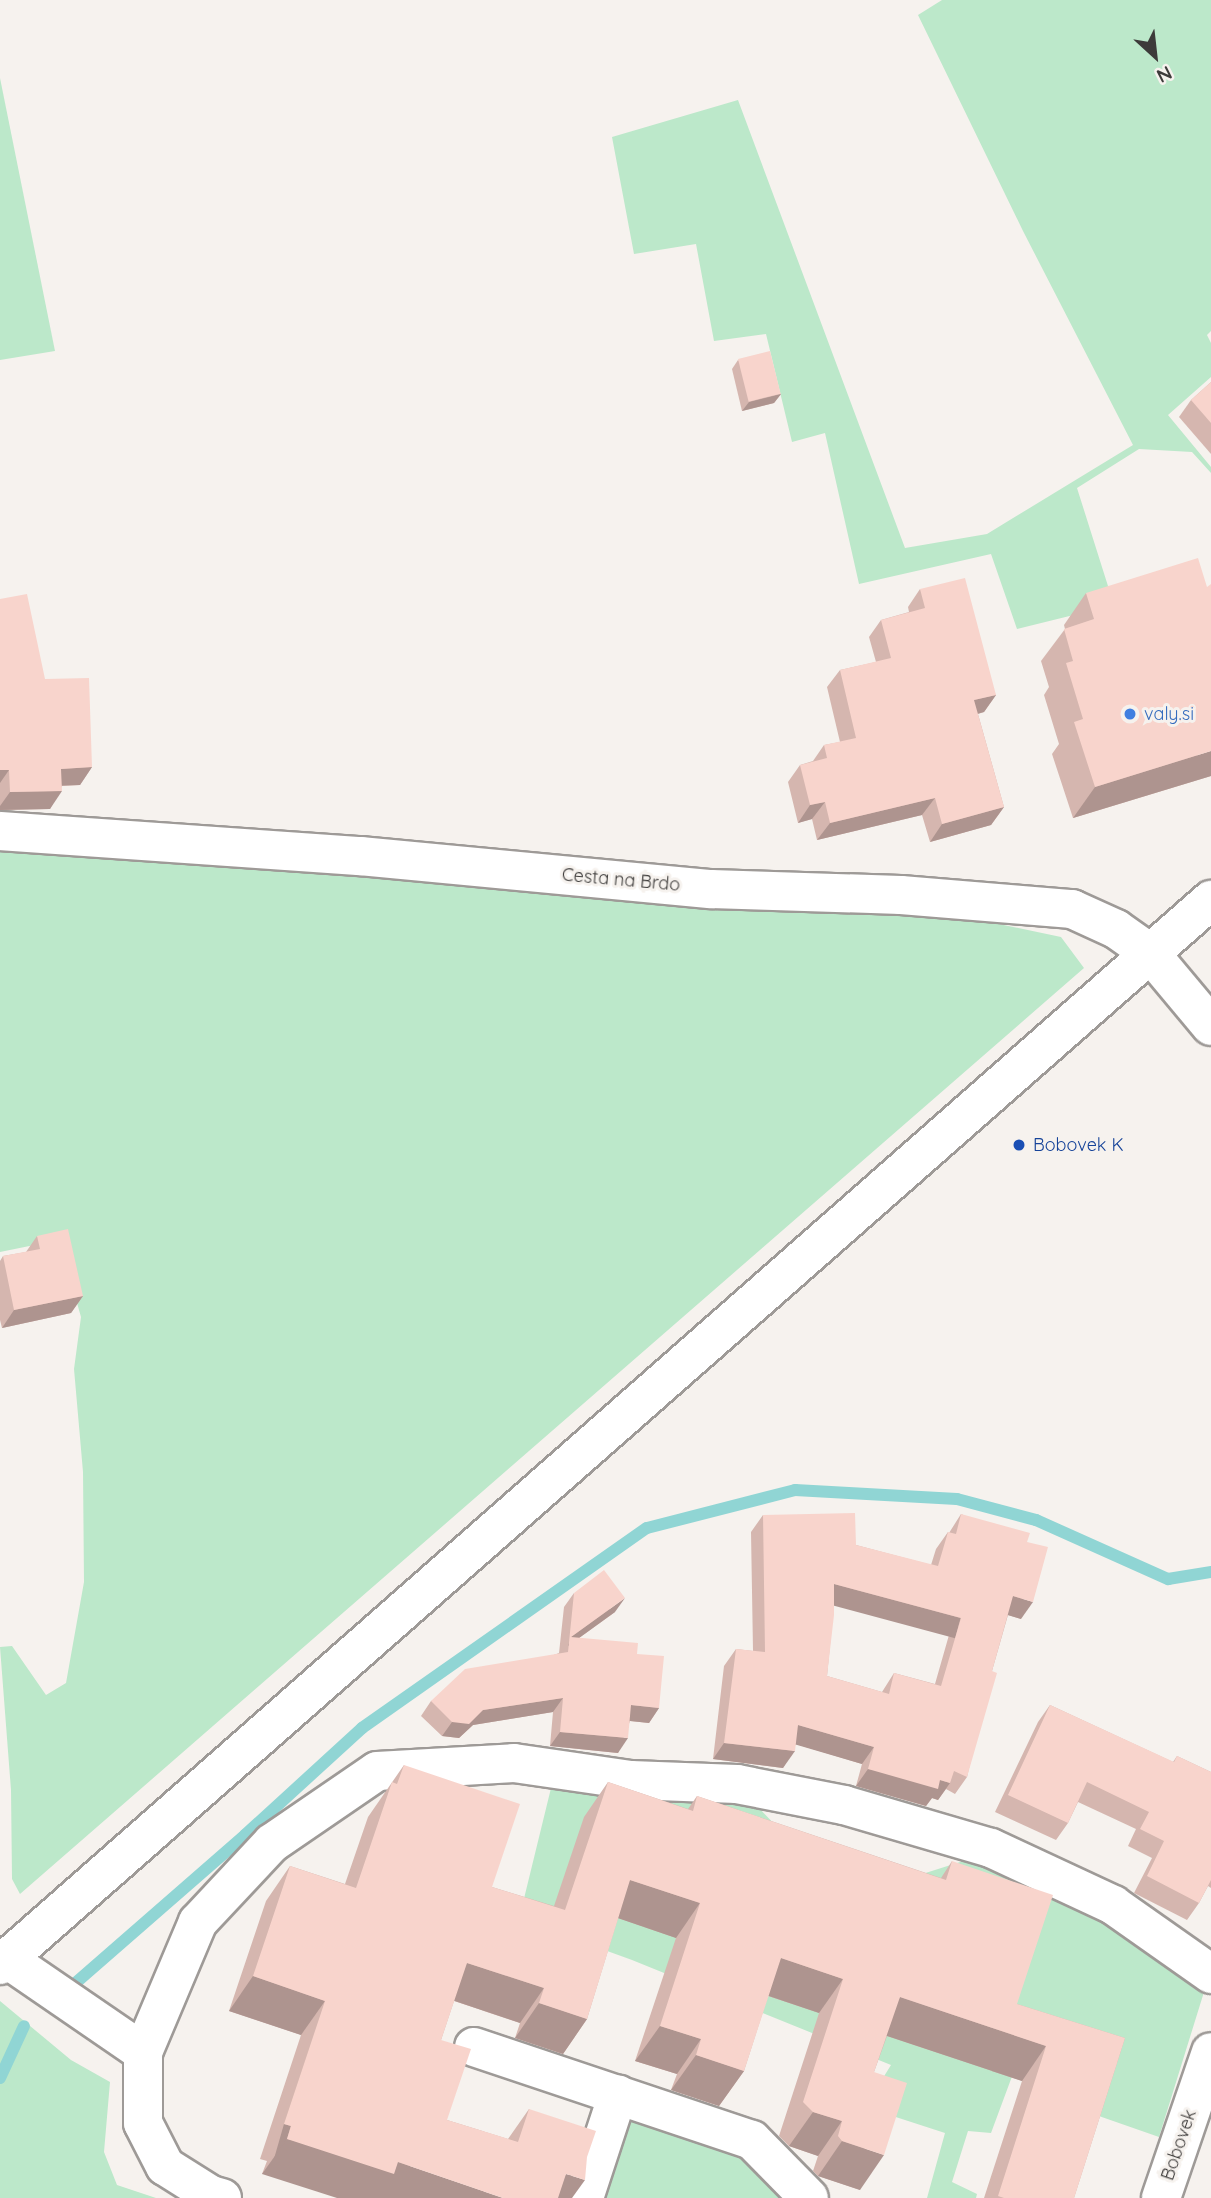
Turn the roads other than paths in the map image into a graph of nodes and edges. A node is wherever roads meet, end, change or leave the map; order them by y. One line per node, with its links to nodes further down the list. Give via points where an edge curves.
1 (0, 831): 3 (street, Cesta na Brdo, via 360,856 711,889 901,895 1072,909 1115,929)
2 (1211, 900): 3 (street)
3 (1150, 953): 4 (street, Cesta na Brdo); 5 (street)
4 (1211, 1026)
5 (3, 1962): 8 (street)
6 (1211, 1974): 8 (street, via 1113,1905 991,1847 844,1805 737,1784 631,1780 514,1763 377,1771 272,1843 198,1922)
7 (474, 2048): 10 (street)
8 (143, 2052): 11 (street, via 143,2123 165,2166)
9 (1211, 2052): 14 (street, Bobovek)
10 (618, 2094): 12 (street); 13 (street, via 752,2140)
11 (222, 2198)
12 (584, 2198)
13 (809, 2198)
14 (1161, 2198)

